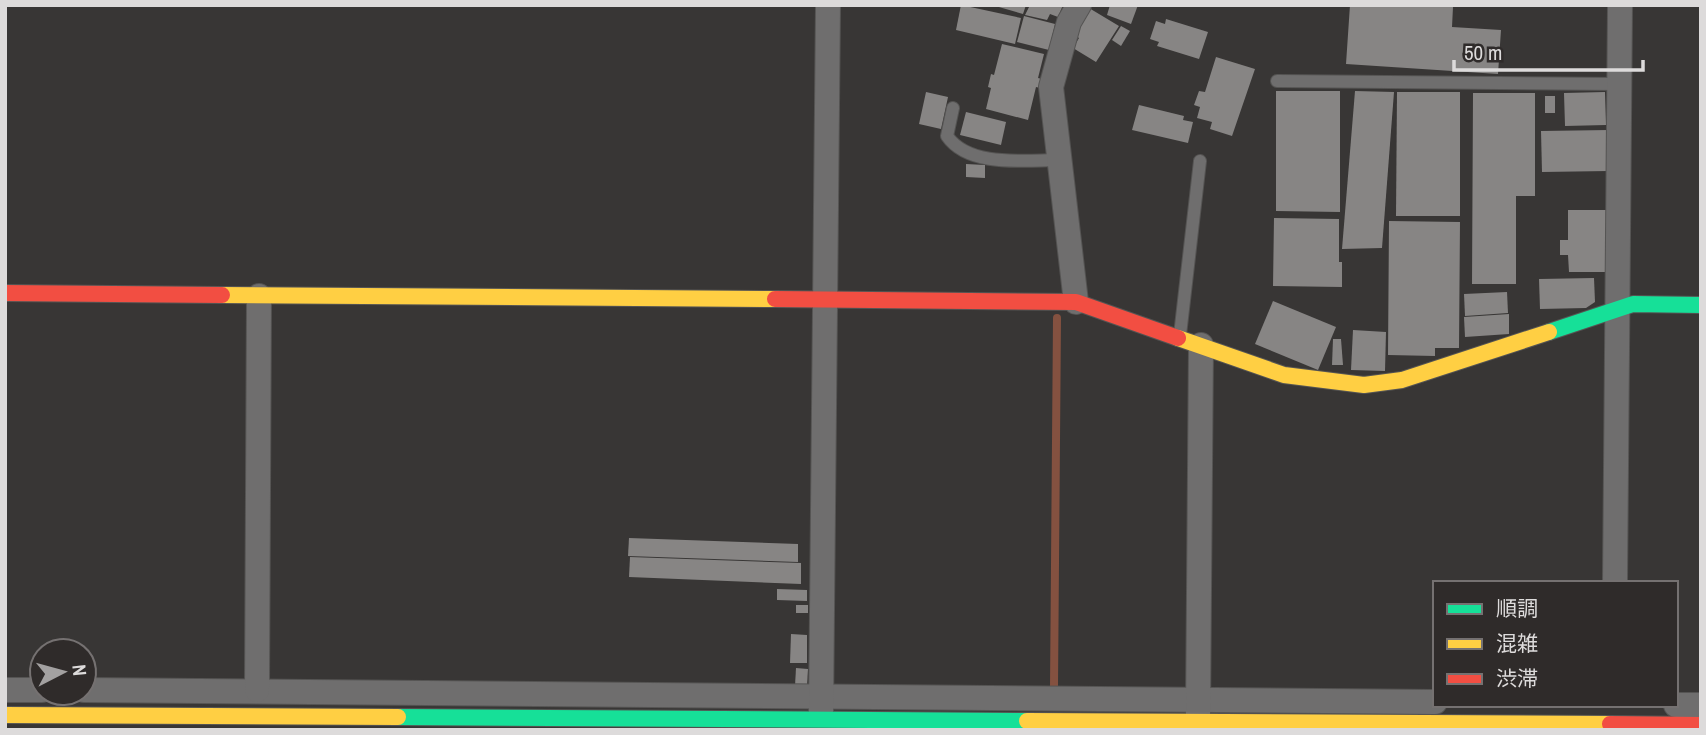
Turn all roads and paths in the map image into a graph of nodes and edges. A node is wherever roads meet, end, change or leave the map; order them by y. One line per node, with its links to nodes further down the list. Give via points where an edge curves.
1 (828, 5): 11 (street)
2 (1079, 5): 7 (street, via 1069,22 1051,87)
3 (1620, 5): 5 (street)
4 (1277, 81): 5 (lane)
5 (1619, 84): 14 (street)
6 (953, 108): 7 (lane, via 947,136 953,145 993,161)
7 (1059, 160): 12 (street)
8 (1200, 161): 15 (lane)
9 (5, 293): 10 (street)
10 (259, 296): 11 (street); 21 (street)
11 (824, 301): 12 (street); 26 (street)
12 (1076, 302): 15 (street)
13 (1701, 305): 14 (street, via 1633,304)
14 (1616, 310): 15 (street, via 1402,380 1364,384 1284,374); 16 (street)
15 (1190, 341): 27 (street)
16 (1615, 581)
17 (5, 690): 18 (street)
18 (28, 690)
19 (98, 690): 20 (street)
20 (128, 690): 21 (street); 29 (street)
21 (257, 690): 26 (street)
22 (1433, 702): 27 (street)
23 (1678, 705): 24 (street)
24 (1701, 705)
25 (5, 715): 29 (street)
26 (821, 716): 27 (street); 29 (street)
27 (1197, 717): 31 (street)
28 (1614, 720): 30 (street); 31 (street)
29 (128, 723)
30 (1701, 725)
31 (1401, 726)

